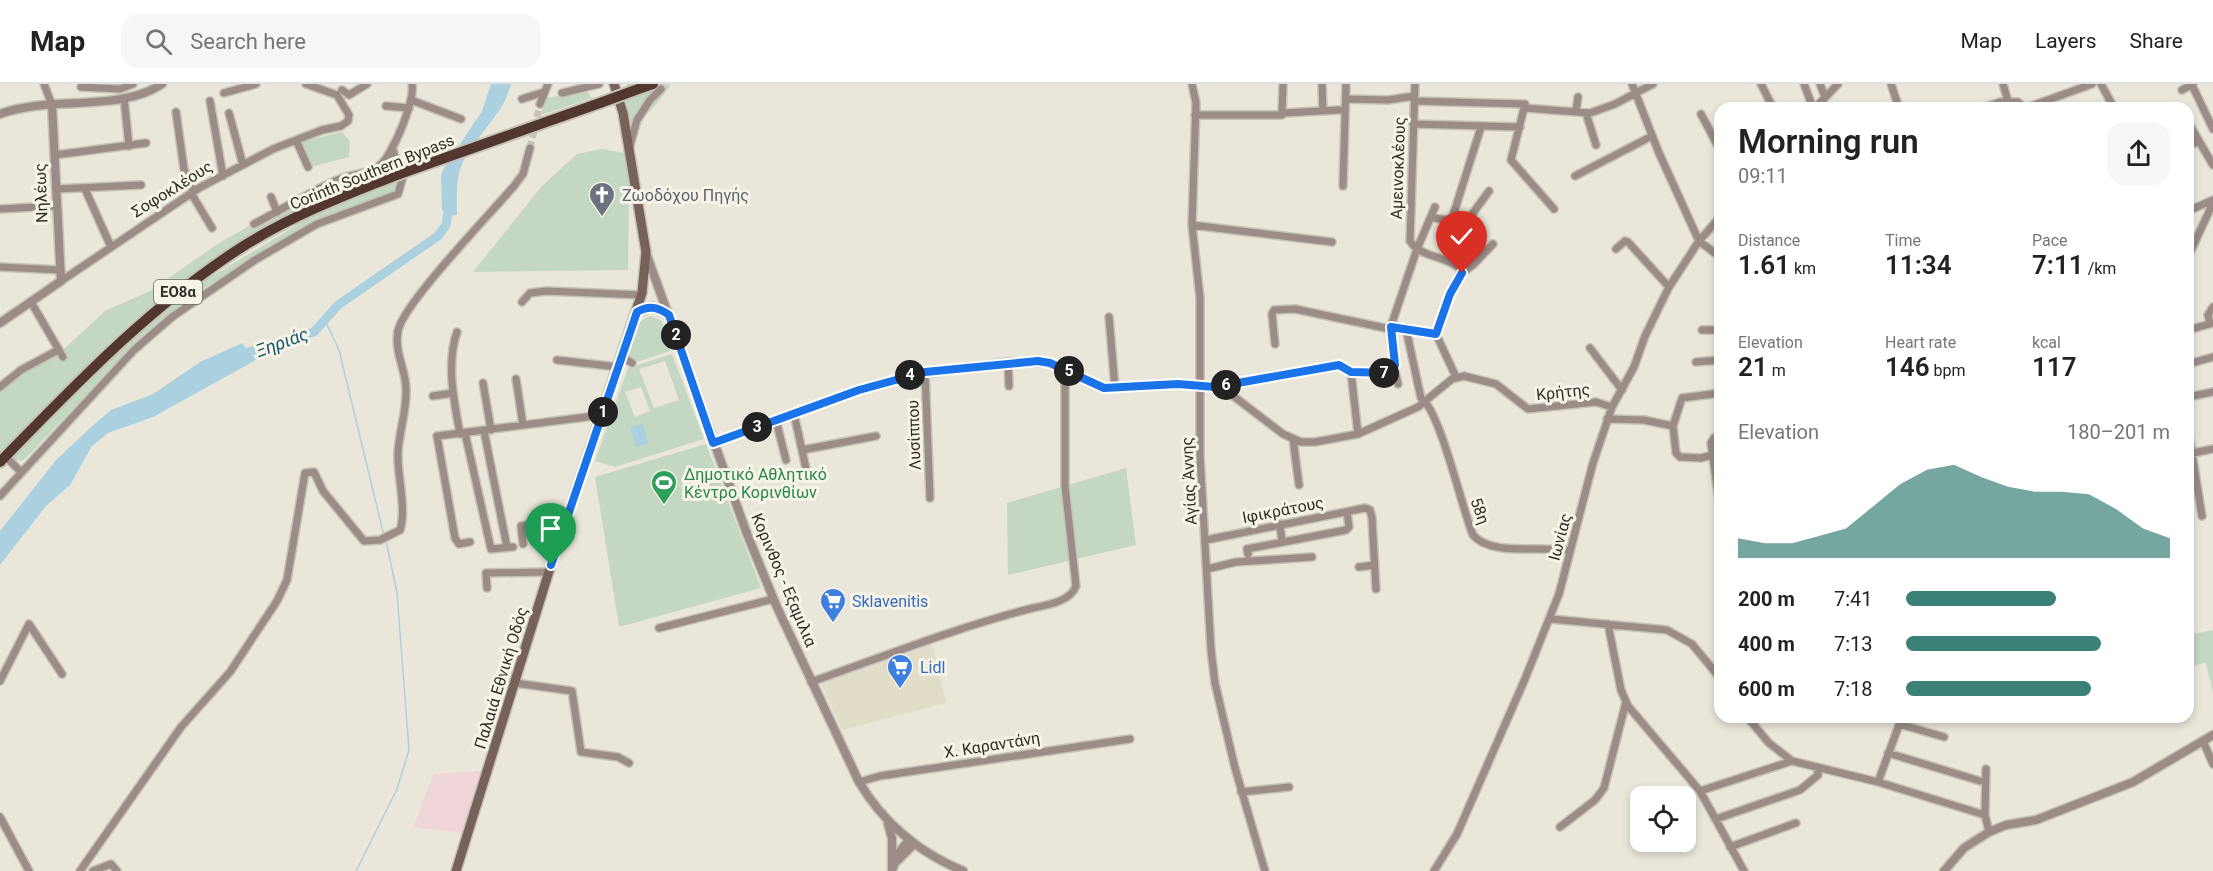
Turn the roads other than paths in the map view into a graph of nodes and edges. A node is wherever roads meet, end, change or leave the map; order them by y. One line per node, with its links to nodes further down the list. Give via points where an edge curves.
1 (44, 84): 53 (street)
2 (133, 84): 27 (street, via 120,88)
3 (162, 84): 37 (street, via 142,95)
4 (256, 84): 33 (street)
5 (306, 84): 29 (street)
6 (368, 84): 29 (street, via 349,95)
7 (412, 84): 41 (street)
8 (548, 84): 31 (street)
9 (599, 84): 34 (street)
10 (614, 84): 82 (main road, Παλαιά Εθνική Οδός)
11 (1192, 84): 66 (street, Αγίας Άννης)
12 (1284, 84): 62 (street)
13 (1322, 84): 58 (street)
14 (1346, 84): 40 (street)
15 (1415, 84): 38 (street, Αμεινοκλέους)
16 (1632, 84): 32 (street)
17 (1653, 84): 32 (street)
18 (1761, 84): 44 (street)
19 (1804, 84): 45 (street)
20 (1820, 84): 36 (street)
21 (1838, 84): 36 (street)
22 (1892, 84): 47 (street)
23 (2002, 84): 43 (street)
24 (2092, 84): 50 (street)
25 (2101, 84): 51 (street)
26 (2193, 84): 30 (street); 71 (street)
27 (81, 87)
28 (657, 87): 82 (street, via 637,120); 191 (highway, Corinth Southern Bypass / ΕΟ8α, bridge, via 641,88 400,174 299,215 242,247 191,282 115,346)
29 (342, 90): 75 (street, Σοφοκλέους, via 348,121)
30 (2182, 90)
31 (544, 92): 39 (street); 52 (street)
32 (1634, 92): 63 (street, via 1615,104); 73 (street)
33 (224, 93)
34 (562, 93)
35 (1578, 97): 59 (street)
36 (1825, 97): 46 (street)
37 (124, 98): 53 (street); 79 (street)
38 (1414, 98): 40 (street); 55 (street); 68 (street, Αμεινοκλέους)
39 (522, 99)
40 (1346, 99): 91 (street)
41 (411, 100): 56 (street); 67 (street)
42 (210, 101): 88 (street)
43 (2008, 101): 48 (street); 49 (street)
44 (1770, 102)
45 (1812, 102)
46 (1820, 102)
47 (1897, 102)
48 (2004, 102)
49 (2019, 102)
50 (2042, 102)
51 (2111, 102)
52 (540, 104)
53 (52, 105): 64 (street); 84 (street, Νηλέως)
54 (386, 106): 56 (street)
55 (1525, 106): 59 (street); 70 (street)
56 (409, 108): 83 (street)
57 (1339, 110): 58 (street)
58 (1323, 111): 62 (street)
59 (1576, 111): 63 (street)
60 (176, 112): 95 (street, via 184,169)
61 (229, 113): 85 (street)
62 (1283, 113): 66 (street, via 1260,117)
63 (1586, 113): 80 (street)
64 (0, 114)
65 (1701, 114): 74 (street)
66 (1194, 115): 108 (street, Αγίας Άννης)
67 (461, 119)
68 (1413, 124): 69 (street); 115 (street, Αμεινοκλέους, via 1409,238)
69 (1481, 127): 70 (street); 105 (street)
70 (1520, 127): 101 (street, via 1510,160)
71 (2213, 129)
72 (2194, 132): 76 (street)
73 (1652, 136): 89 (street); 110 (street)
74 (1714, 139)
75 (296, 140): 85 (street, Σοφοκλέους); 87 (street)
76 (2199, 141): 78 (street); 86 (street)
77 (146, 143): 79 (street)
78 (2194, 143)
79 (129, 146): 84 (street)
80 (1596, 146)
81 (530, 148): 255 (street, via 523,174 514,186 400,320 398,359 406,390 398,462 400,530 390,537 367,542 323,491 314,472 305,473 287,580 277,601 241,657 181,727)
82 (629, 149): 117 (main road, Παλαιά Εθνική Οδός)
83 (393, 150): 103 (street, via 380,166 337,180); 193 (street, via 402,180 398,194 317,224 212,288 134,350)
84 (55, 155): 92 (street, Νηλέως)
85 (243, 165): 88 (street, Σοφοκλέους)
86 (2213, 165)
87 (308, 167)
88 (223, 176): 95 (street, Σοφοκλέους)
89 (1575, 176)
90 (141, 185): 93 (street)
91 (1343, 186)
92 (56, 189): 93 (street); 98 (street, Νηλέως)
93 (85, 189): 114 (street)
94 (1489, 191): 105 (street, via 1466,224)
95 (192, 192): 109 (street); 114 (street, Σοφοκλέους)
96 (271, 197): 103 (street)
97 (2213, 202): 102 (street); 113 (street)
98 (56, 207): 100 (street); 120 (street, Νηλέως)
99 (1435, 207): 104 (street)
100 (0, 209)
101 (1554, 209)
102 (2194, 209)
103 (277, 212): 106 (street)
104 (1431, 217): 105 (street); 115 (street)
105 (1451, 222)
106 (254, 224)
107 (1714, 224): 110 (street, Ιωνίας)
108 (1192, 225): 111 (street); 160 (street, Αγίας Άννης, via 1200,298)
109 (212, 228)
110 (1699, 241): 118 (street); 123 (street, Ιωνίας)
111 (1332, 242)
112 (1493, 244): 121 (street)
113 (2194, 244)
114 (111, 247): 122 (street, Σοφοκλέους)
115 (1417, 249): 121 (street, via 1449,261 1460,267); 133 (street)
116 (1616, 249): 123 (street, via 1628,242)
117 (646, 252): 124 (main road, Παλαιά Εθνική Οδός); 129 (street, Κορινθος - Εξαμιλια)
118 (1714, 252)
119 (0, 267): 120 (street)
120 (60, 270): 122 (street, Νηλέως)
121 (1462, 273): 139 (street)
122 (61, 281): 125 (street, Σοφοκλέους)
123 (1669, 287): 165 (street, Ιωνίας)
124 (642, 295): 126 (street, via 546,291 530,293); 128 (main road, Παλαιά Εθνική Οδός)
125 (31, 302): 131 (street, Σοφοκλέους); 142 (street)
126 (522, 302)
127 (2213, 307): 132 (street, via 2208,315)
128 (637, 312): 129 (main road, via 653,307); 147 (main road, Παλαιά Εθνική Οδός)
129 (669, 315): 185 (street, Κορινθος - Εξαμιλια)
130 (1109, 317): 164 (street)
131 (0, 322)
132 (2212, 323): 134 (street)
133 (1390, 328): 135 (street); 140 (street, via 1295,309 1274,310); 153 (street)
134 (2194, 328)
135 (1406, 329): 139 (street); 171 (street, via 1420,398)
136 (1702, 330): 137 (street)
137 (1714, 330)
138 (457, 332): 167 (street)
139 (1436, 334): 156 (street)
140 (1275, 344)
141 (1590, 348): 165 (street)
142 (58, 350): 143 (street); 162 (street, via 21,370)
143 (63, 357)
144 (2213, 357): 150 (street)
145 (557, 360): 147 (street)
146 (1714, 360): 149 (street)
147 (620, 362): 151 (street); 174 (main road, Παλαιά Εθνική Οδός)
148 (1008, 362): 152 (street, via 1038,361); 154 (street); 161 (street)
149 (1696, 362)
150 (2194, 362)
151 (632, 363)
152 (1065, 369): 164 (street, via 1104,388); 223 (street, via 1065,486 1076,578 1074,591 1061,600 984,622)
153 (1395, 371): 155 (street); 159 (street)
154 (925, 372): 173 (street, via 859,390); 198 (street, Λυσίππου)
155 (1351, 372): 163 (street, via 1339,365); 181 (street)
156 (1456, 377): 171 (street); 172 (street, Κρήτης, via 1470,376 1496,384 1528,409 1596,402)
157 (516, 379): 177 (street)
158 (483, 384): 179 (street)
159 (1398, 384)
160 (1200, 385): 163 (street); 164 (street); 203 (street, Αγίας Άννης)
161 (1009, 386)
162 (0, 387)
163 (1215, 387): 183 (street)
164 (1115, 388)
165 (1622, 390): 172 (street, Ιωνίας)
166 (2213, 392): 170 (street)
167 (453, 393): 169 (street); 180 (street)
168 (1714, 394): 178 (street, via 1682,398)
169 (433, 396)
170 (2194, 396)
171 (1426, 401): 181 (street); 207 (street, 58η, via 1469,524 1479,542 1496,547)
172 (1612, 407): 175 (street, Ιωνίας)
173 (794, 414): 176 (street); 187 (street)
174 (602, 415): 177 (street); 201 (main road, Παλαιά Εθνική Οδός)
175 (1607, 419): 178 (street); 207 (street, Ιωνίας)
176 (776, 420): 185 (street); 190 (street)
177 (523, 425): 179 (street)
178 (1673, 426): 189 (street, via 1676,453 1680,457)
179 (487, 430): 180 (street); 180 (street, via 510,547 490,549)
180 (463, 434): 204 (street, via 436,438 455,538 459,544)
181 (1358, 434): 183 (street, via 1315,442)
182 (876, 436): 187 (street)
183 (1293, 439): 196 (street)
184 (1714, 439): 189 (street)
185 (713, 443): 216 (street, Κορινθος - Εξαμιλια)
186 (2213, 449): 188 (street)
187 (802, 450): 194 (street)
188 (2194, 452)
189 (1712, 456): 192 (street)
190 (786, 460)
191 (5, 461): 193 (street)
192 (1714, 469)
193 (20, 471): 197 (street)
194 (807, 473)
195 (2194, 474): 200 (street)
196 (1299, 485)
197 (0, 496)
198 (930, 498)
199 (1347, 512): 202 (street, Ιφικράτους); 205 (street, via 1346,530); 210 (street, Ιφικράτους, via 1370,510)
200 (2202, 516)
201 (567, 519): 206 (street, via 520,526); 213 (main road, Παλαιά Εθνική Οδός)
202 (1280, 524): 203 (street, Ιφικράτους); 205 (street)
203 (1206, 540): 212 (street, Αγίας Άννης)
204 (470, 542)
205 (1282, 542): 208 (street, via 1247,549)
206 (523, 544)
207 (1570, 551): 217 (street, Ιωνίας)
208 (1248, 554)
209 (1312, 557): 212 (street, via 1236,562)
210 (1374, 565): 211 (street); 215 (street)
211 (1359, 567)
212 (1207, 569): 244 (street, Αγίας Άννης, via 1215,683)
213 (549, 572): 214 (street, via 486,573); 224 (main road, Παλαιά Εθνική Οδός)
214 (487, 588)
215 (1376, 589)
216 (773, 599): 219 (street); 223 (street, Κορινθος - Εξαμιλια)
217 (1551, 619): 218 (street); 262 (street, Ιωνίας, via 1457,834)
218 (1608, 624): 220 (street, via 1656,627 1680,635); 225 (street)
219 (658, 628)
220 (1714, 671)
221 (62, 674): 222 (street, via 28,624)
222 (0, 681)
223 (811, 682): 240 (street, Κορινθος - Εξαμιλια)
224 (515, 683): 235 (street, via 572,691 581,752); 258 (main road, Παλαιά Εθνική Οδός)
225 (1626, 702): 243 (street); 250 (street, via 1604,788)
226 (1753, 723): 234 (street, via 1769,743)
227 (1899, 723): 233 (street)
228 (1908, 723): 230 (street)
229 (2213, 735): 232 (street)
230 (1944, 737)
231 (1130, 739): 240 (street, Χ. Καραντάνη)
232 (2203, 741): 236 (street); 251 (street, via 2122,786 2036,820)
233 (1888, 753): 239 (street); 241 (street)
234 (1792, 760): 237 (street); 243 (street)
235 (629, 763)
236 (2213, 764)
237 (1817, 767): 241 (street); 247 (street, via 1818,775 1800,790)
238 (1986, 769): 245 (street)
239 (1980, 781)
240 (860, 782): 248 (street, Κορινθος - Εξαμιλια)
241 (1878, 782): 245 (street)
242 (1289, 787): 244 (street)
243 (1700, 791): 247 (street)
244 (1241, 792): 261 (street, Αγίας Άννης)
245 (1985, 815): 251 (street)
246 (0, 817): 254 (street)
247 (1716, 819): 253 (street)
248 (887, 821): 252 (street, Κορινθος - Εξαμιλια); 259 (street, via 892,838)
249 (1796, 824): 253 (street)
250 (1560, 828)
251 (1989, 832): 264 (street, via 1964,848)
252 (911, 842): 259 (street); 260 (street, Κορινθος - Εξαμιλια)
253 (1730, 847): 263 (street)
254 (29, 871)
255 (80, 871)
256 (93, 871): 257 (street, via 111,864)
257 (117, 871)
258 (456, 871)
259 (892, 871)
260 (963, 871)
261 (1265, 871)
262 (1434, 871)
263 (1744, 871)
264 (1944, 871)

